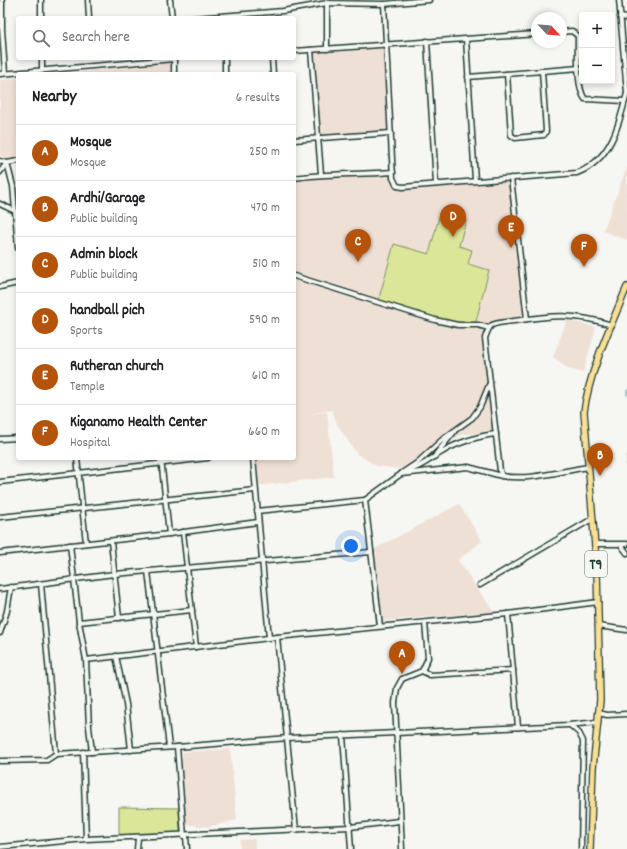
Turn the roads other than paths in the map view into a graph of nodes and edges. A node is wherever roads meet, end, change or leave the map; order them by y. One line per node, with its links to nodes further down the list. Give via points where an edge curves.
1 (2, 0): 17 (street)
2 (41, 0): 10 (street)
3 (88, 0): 11 (street)
4 (170, 0): 12 (street)
5 (429, 0): 8 (street)
6 (619, 0): 15 (street)
7 (327, 2): 8 (street); 9 (street); 23 (street)
8 (384, 4): 22 (street)
9 (283, 11): 13 (street); 14 (street)
10 (41, 16)
11 (89, 16)
12 (172, 16)
13 (234, 16)
14 (283, 16)
15 (620, 17): 16 (street); 43 (street)
16 (627, 18)
17 (1, 30): 39 (street)
18 (567, 31): 31 (street, via 572,31 578,36)
19 (531, 34): 20 (street)
20 (466, 39): 21 (street); 41 (street)
21 (427, 41): 22 (street); 57 (street)
22 (386, 44): 23 (street); 45 (street)
23 (327, 49): 24 (street)
24 (311, 50): 25 (street); 46 (street)
25 (296, 51)
26 (42, 60): 32 (street)
27 (138, 60): 32 (street)
28 (174, 60): 36 (street)
29 (225, 60): 37 (street)
30 (272, 60): 38 (street)
31 (579, 68): 33 (street)
32 (42, 71): 35 (street)
33 (542, 71): 40 (street); 40 (street, via 546,131 544,135 515,138 511,135)
34 (16, 72): 39 (street)
35 (22, 72)
36 (174, 72)
37 (225, 72)
38 (273, 72)
39 (2, 73)
40 (507, 74): 41 (street)
41 (468, 77): 56 (street)
42 (581, 84): 44 (street, via 585,99)
43 (627, 93): 44 (street)
44 (625, 101): 55 (street, via 612,142 601,157 586,170 578,173)
45 (391, 133): 46 (street); 52 (street)
46 (318, 139): 47 (street); 53 (street)
47 (296, 140)
48 (0, 161): 50 (street)
49 (16, 161): 50 (street)
50 (7, 163): 51 (street); 59 (street, via 13,186)
51 (0, 172)
52 (393, 172): 53 (street, via 365,175); 57 (street, via 397,186)
53 (321, 174): 54 (street)
54 (296, 178)
55 (511, 178): 56 (street); 65 (street)
56 (475, 180): 57 (street)
57 (436, 184)
58 (0, 204): 59 (street)
59 (15, 211): 60 (street)
60 (16, 223)
61 (296, 277): 67 (street, via 435,320)
62 (16, 283): 63 (street)
63 (0, 287)
64 (627, 287): 66 (highway, T9)
65 (527, 319): 66 (street, via 573,316); 67 (street, via 493,324)
66 (612, 325): 79 (highway, T9, via 586,395 584,412)
67 (489, 328): 68 (street, via 485,338)
68 (490, 380): 69 (street, via 476,413); 70 (street)
69 (456, 430): 73 (street); 80 (street)
70 (496, 434): 73 (street, via 475,438 442,451); 82 (street)
71 (16, 438): 72 (street)
72 (0, 440)
73 (434, 457): 80 (street)
74 (77, 460): 81 (street)
75 (160, 460): 78 (street)
76 (189, 460): 78 (street)
77 (253, 460): 84 (street)
78 (161, 463): 81 (street); 85 (street)
79 (588, 467): 82 (street, via 514,478); 90 (highway, T9)
80 (403, 472): 82 (street, via 468,467); 86 (street)
81 (79, 473): 83 (street); 87 (street)
82 (502, 476)
83 (0, 482)
84 (255, 490): 85 (street); 88 (street)
85 (166, 498): 87 (street); 93 (street)
86 (365, 500): 88 (street); 100 (street)
87 (82, 508): 89 (street); 95 (street)
88 (257, 512): 91 (street)
89 (0, 517)
90 (592, 519): 96 (highway, T9); 109 (street)
91 (258, 522): 92 (street); 103 (street)
92 (183, 532): 93 (street); 104 (street)
93 (169, 534): 94 (street)
94 (111, 540): 95 (street); 106 (street)
95 (86, 543): 98 (street)
96 (594, 544): 99 (street); 112 (highway, T9)
97 (627, 544): 99 (street)
98 (70, 545): 101 (street); 107 (street)
99 (622, 545): 102 (street)
100 (371, 552): 103 (street); 119 (street)
101 (0, 553)
102 (627, 553)
103 (262, 561): 104 (street); 124 (street)
104 (187, 567): 105 (street); 113 (street)
105 (148, 571): 106 (street); 115 (street)
106 (114, 574): 107 (street); 116 (street)
107 (74, 580): 108 (street); 117 (street)
108 (41, 584): 110 (street); 144 (street)
109 (480, 585)
110 (11, 587): 111 (street); 122 (street)
111 (0, 589)
112 (598, 602): 114 (street); 120 (highway, T9)
113 (192, 610): 115 (street); 125 (street)
114 (508, 614): 118 (street); 129 (street)
115 (154, 615): 116 (street); 126 (street)
116 (119, 618): 117 (street)
117 (79, 622): 128 (street)
118 (425, 623): 119 (street); 130 (street, via 428,658)
119 (380, 626): 123 (street)
120 (598, 626): 121 (street); 131 (highway, T9)
121 (627, 630)
122 (0, 634)
123 (277, 637): 124 (street); 138 (street)
124 (269, 638): 125 (street)
125 (196, 647): 126 (street)
126 (158, 652): 127 (street); 139 (street)
127 (116, 656): 128 (street); 141 (street, via 126,704)
128 (86, 660): 143 (street)
129 (513, 670): 130 (street, via 430,675); 135 (street)
130 (422, 671): 136 (street, via 402,679 397,688)
131 (599, 713): 132 (street); 133 (highway, T9)
132 (627, 714)
133 (598, 722): 134 (street); 158 (highway, T9, via 593,768)
134 (569, 725): 135 (street); 157 (street, via 579,733 583,741)
135 (518, 727): 136 (street)
136 (396, 732): 137 (street); 146 (street)
137 (343, 734): 138 (street); 147 (street)
138 (288, 738): 140 (street); 148 (street)
139 (169, 747): 140 (street); 141 (street)
140 (177, 747): 149 (street)
141 (131, 750): 143 (street)
142 (83, 752): 143 (street); 144 (street); 151 (street)
143 (92, 752)
144 (56, 754): 145 (street, via 47,760)
145 (0, 761)
146 (399, 821): 147 (street); 156 (street)
147 (350, 827): 148 (street); 155 (street)
148 (296, 830): 149 (street)
149 (185, 836): 150 (street); 154 (street)
150 (138, 838): 151 (street); 153 (street)
151 (86, 839): 152 (street)
152 (0, 847)
153 (137, 849)
154 (187, 849)
155 (351, 849)
156 (402, 849)
157 (581, 849)
158 (590, 849)

